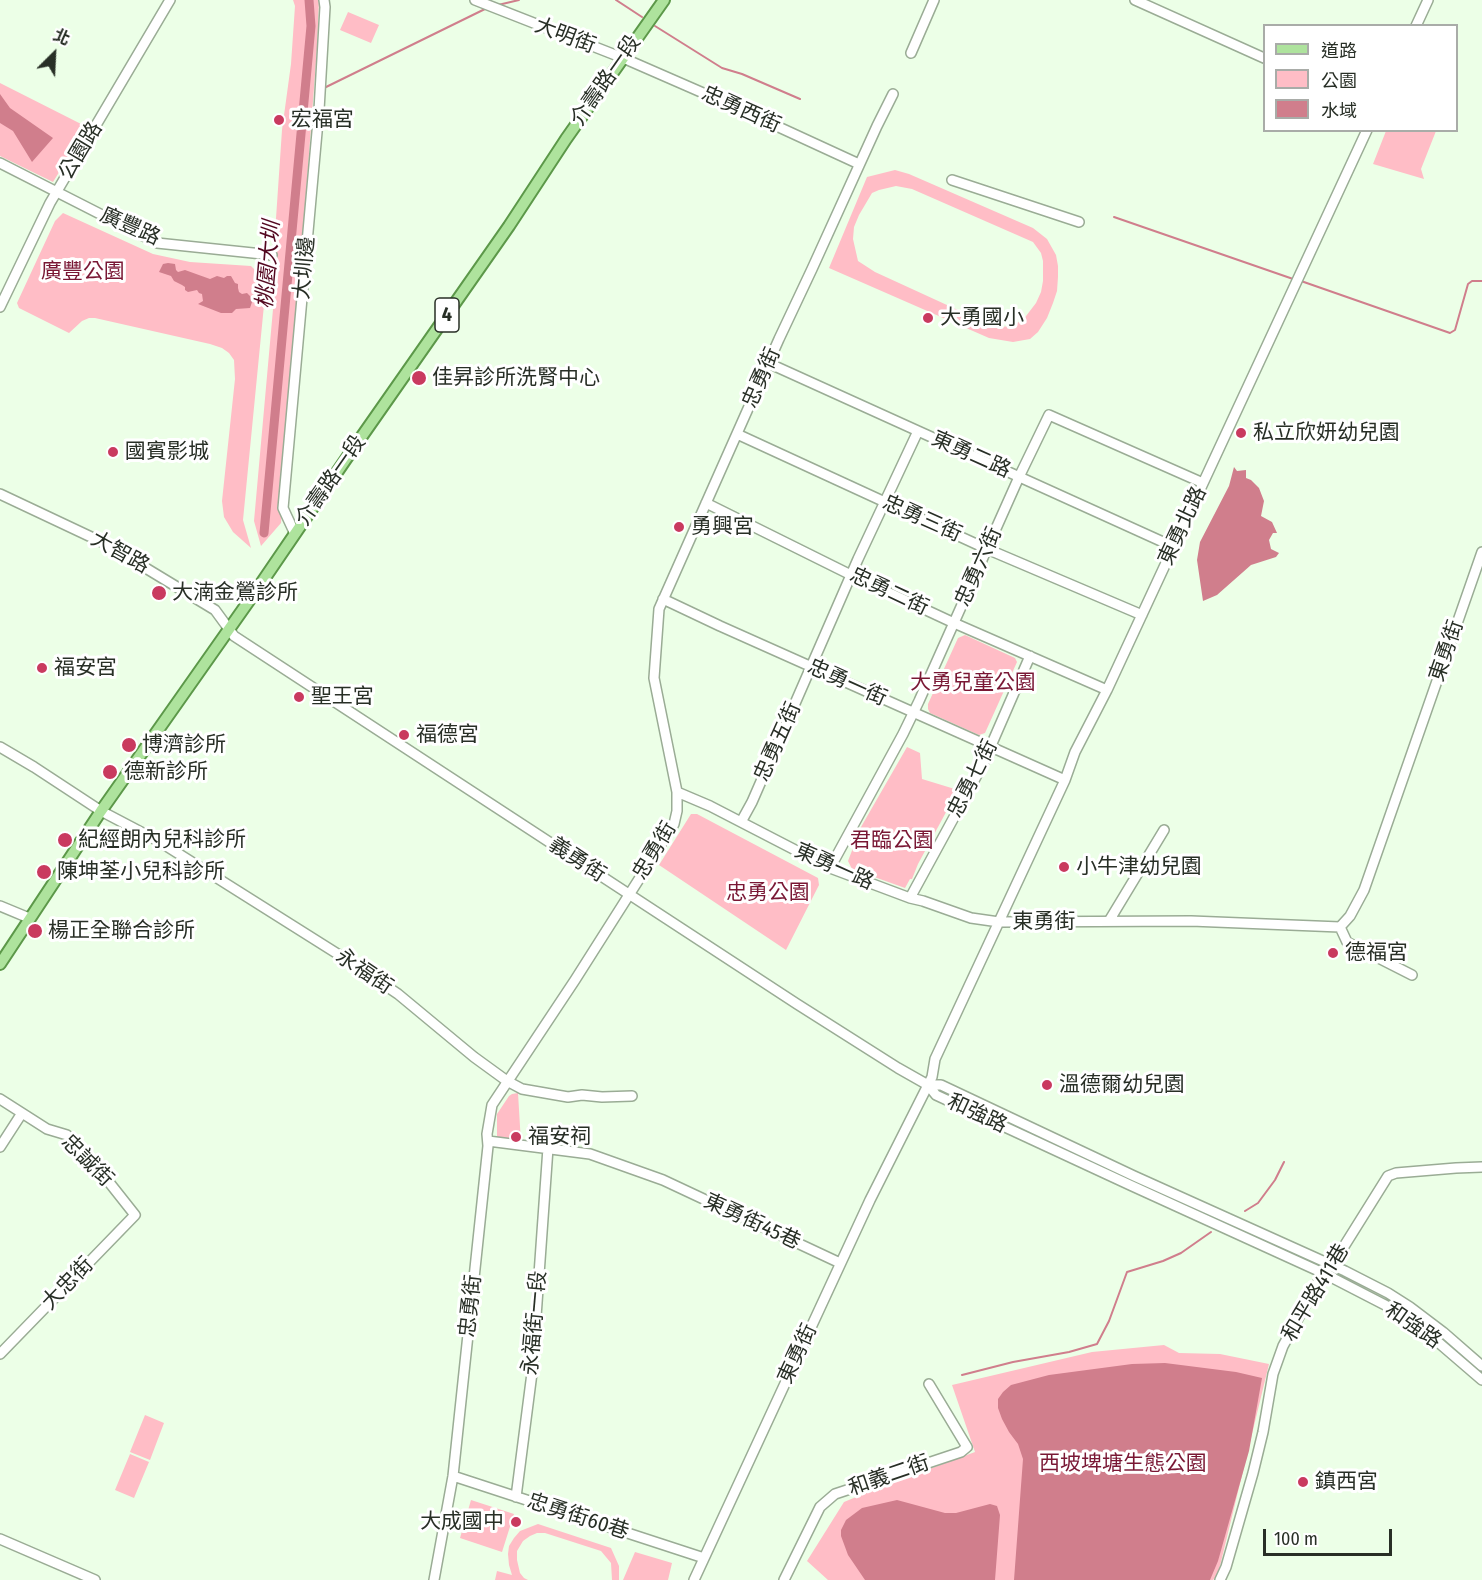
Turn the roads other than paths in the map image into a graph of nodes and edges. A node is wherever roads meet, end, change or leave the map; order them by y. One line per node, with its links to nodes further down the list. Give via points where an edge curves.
1 (170, 0): 17 (street, 公園路)
2 (324, 0): 30 (street, 大圳邊, via 319,105 283,508)
3 (475, 0): 10 (street, 大明街)
4 (663, 0): 10 (main road, 介壽路一段 / 4)
5 (934, 0): 9 (street)
6 (1135, 0): 11 (street)
7 (1428, 0): 8 (street)
8 (1417, 24)
9 (911, 53)
10 (623, 58): 15 (street, 忠勇西街); 30 (main road, 介壽路一段 / 4)
11 (1263, 58)
12 (893, 94): 15 (street, 忠勇街)
13 (1366, 132): 26 (street, 東勇北路)
14 (0, 163): 17 (street, 廣豐路)
15 (859, 164): 22 (street, 忠勇街)
16 (952, 180): 18 (street)
17 (57, 192): 19 (street, 廣豐路, via 157,243); 20 (street, 公園路)
18 (1079, 222)
19 (272, 255)
20 (3, 292): 21 (street, 公園路)
21 (0, 307)
22 (768, 363): 23 (street, 東勇二路); 24 (street, 忠勇街)
23 (918, 431): 25 (street, 東勇二路); 28 (street, 忠勇五街)
24 (737, 434): 28 (street, 忠勇三街); 29 (street, 忠勇街)
25 (1019, 477): 26 (street, 忠勇六街, via 1049,415); 31 (street, 東勇二路); 32 (street, 忠勇六街)
26 (1203, 483): 31 (street, 東勇北路)
27 (0, 494): 38 (street, 大智路, via 135,560 215,610)
28 (884, 502): 32 (street, 忠勇三街); 34 (street, 忠勇五街)
29 (706, 503): 34 (street, 忠勇二街); 35 (street, 忠勇街)
30 (295, 534): 38 (main road, 介壽路一段 / 4)
31 (1174, 547): 36 (street, 東勇北路)
32 (987, 549): 36 (street, 忠勇三街); 37 (street, 忠勇六街)
33 (1482, 552): 57 (street, 東勇街, via 1364,890)
34 (851, 575): 37 (street, 忠勇二街); 40 (street, 忠勇五街)
35 (663, 599): 40 (street, 忠勇一街); 46 (street, 忠勇街, via 654,678)
36 (1142, 615): 41 (street, 東勇北路)
37 (954, 623): 39 (street, 忠勇二街); 42 (street, 忠勇六街)
38 (228, 629): 47 (main road, 介壽路一段 / 4); 51 (street, 義勇街)
39 (1029, 656): 41 (street, 忠勇二街); 44 (street, 忠勇七街)
40 (811, 667): 42 (street, 忠勇一街); 48 (street, 忠勇五街)
41 (1107, 690): 45 (street, 東勇北路)
42 (913, 713): 44 (street, 忠勇一街); 50 (street, 忠勇六街)
43 (0, 747): 47 (street, 永福街)
44 (990, 747): 45 (street, 忠勇一街); 52 (street, 忠勇七街)
45 (1065, 780): 56 (street, 東勇北路)
46 (678, 792): 48 (street, 東勇一路); 51 (street, 忠勇街, via 674,824)
47 (101, 811): 54 (main road, 介壽路一段 / 4); 60 (street, 永福街, via 160,842 352,963 398,994)
48 (741, 822): 50 (street, 東勇一路)
49 (1164, 830): 55 (street)
50 (830, 868): 52 (street, 東勇一路)
51 (629, 894): 60 (street, 忠勇街); 61 (street, 義勇街)
52 (910, 898): 56 (street, 東勇一路, via 971,918)
53 (0, 906): 54 (street)
54 (29, 918): 58 (main road, 介壽路一段 / 4)
55 (1109, 921): 56 (street, 東勇街); 57 (street, 東勇街)
56 (999, 922): 61 (street, 東勇街, via 935,1059)
57 (1340, 927): 59 (street, via 1347,942)
58 (0, 964)
59 (1412, 975)
60 (507, 1081): 62 (street, 永福街, via 522,1089 568,1097); 65 (street, 忠勇街, via 492,1105)
61 (928, 1085): 70 (street, 東勇街); 71 (street, 和強路, via 940,1085); 72 (street, 和強路, via 936,1095)
62 (632, 1096)
63 (0, 1099): 64 (street, 忠誠街)
64 (22, 1113): 66 (street); 69 (street, 忠誠街, via 67,1135)
65 (488, 1141): 67 (street, 東勇街45巷); 77 (street, 忠勇街)
66 (0, 1147)
67 (549, 1148): 70 (street, 東勇街45巷, via 590,1154 663,1180); 78 (street, 永福街一段, via 532,1373)
68 (1482, 1167): 71 (street, 和平路411巷, via 1388,1176 1343,1248)
69 (135, 1215): 73 (street, 大忠街)
70 (840, 1263): 80 (street, 東勇街)
71 (1329, 1263): 72 (street, 和平路411巷); 74 (street, 和強路, via 1410,1307)
72 (1323, 1273): 75 (street, 和強路, via 1411,1322); 85 (street, 和平路411巷, via 1283,1346 1273,1374 1251,1482)
73 (0, 1354)
74 (1482, 1366)
75 (1482, 1380)
76 (929, 1384): 84 (street, 和義二街, via 967,1447 835,1494 820,1507)
77 (453, 1476): 78 (street, 忠勇街60巷); 82 (street, 忠勇街)
78 (516, 1497): 80 (street, 忠勇街60巷)
79 (0, 1539): 81 (street)
80 (704, 1558): 83 (street, 東勇街)
81 (95, 1580)
82 (434, 1580)
83 (694, 1580)
84 (784, 1580)
85 (1220, 1580)

